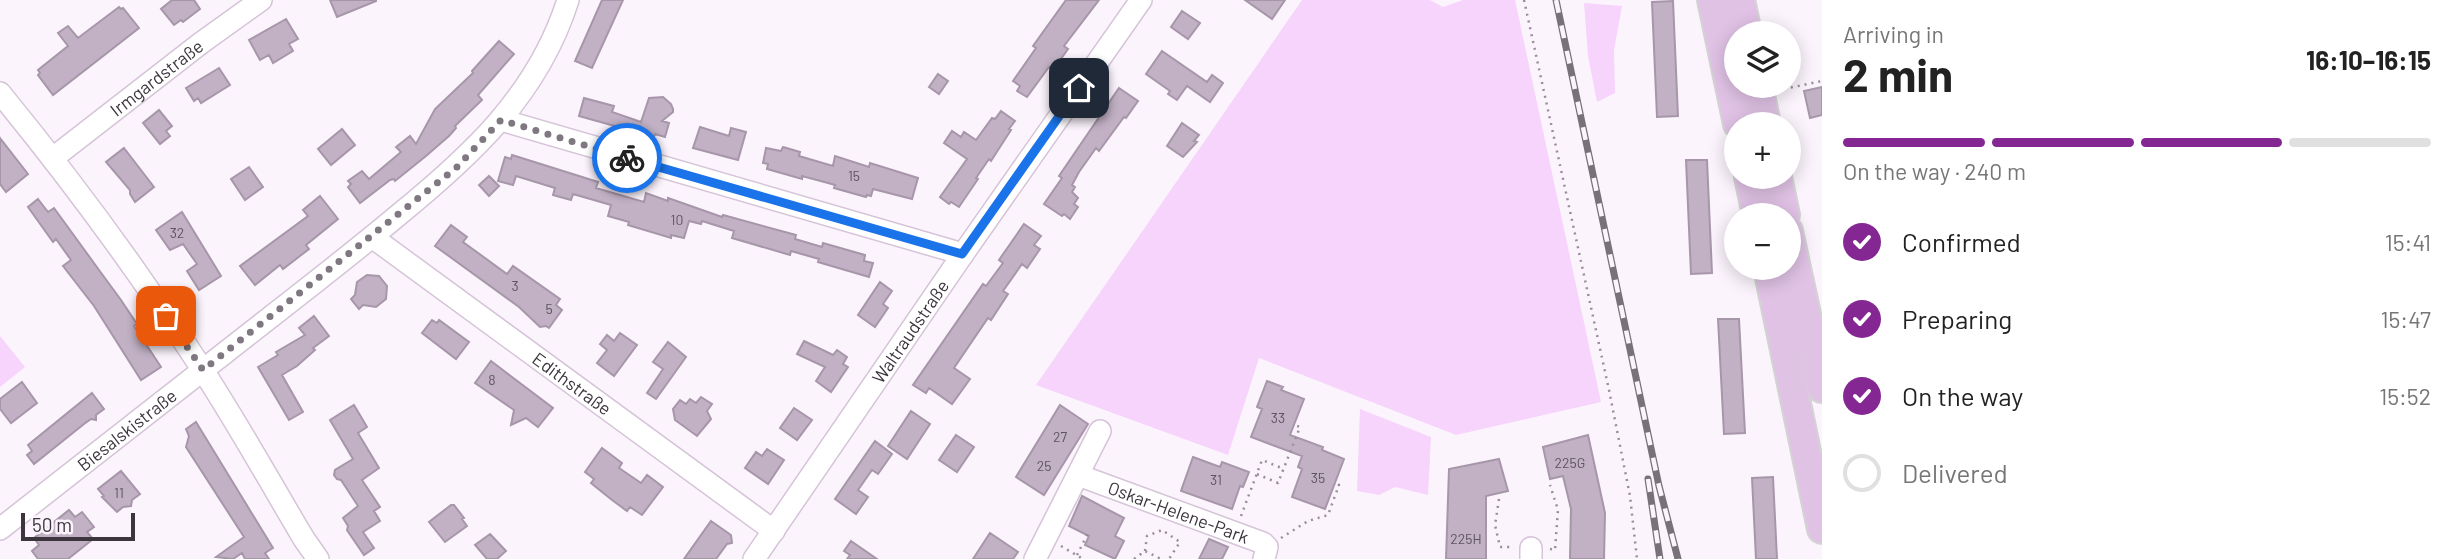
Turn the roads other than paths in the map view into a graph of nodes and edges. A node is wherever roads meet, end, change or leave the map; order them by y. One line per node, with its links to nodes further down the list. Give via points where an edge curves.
1 (261, 0): 10 (street, Irmgardstraße)
2 (568, 0): 9 (street, Biesalskistraße, via 548,51)
3 (1141, 0): 12 (street, Waltraudstraße)
4 (1712, 0): 8 (main road)
5 (1740, 0): 6 (main road)
6 (1744, 21)
7 (0, 93): 10 (street)
8 (1735, 112)
9 (501, 120): 11 (street, Biesalskistraße, via 456,168); 12 (street)
10 (53, 158): 15 (street)
11 (372, 237): 15 (street, Biesalskistraße); 21 (street, Edithstraße)
12 (962, 254): 21 (street, Waltraudstraße)
13 (1770, 280): 20 (main road)
14 (1799, 280): 16 (main road)
15 (203, 370): 19 (street, Biesalskistraße); 23 (street)
16 (1822, 387)
17 (1100, 431): 18 (street)
18 (1078, 475): 22 (street, Oskar-Helene-Park, via 1263,543); 25 (street)
19 (0, 529)
20 (1822, 529)
21 (774, 531): 24 (street, Waltraudstraße)
22 (1265, 553)
23 (318, 559)
24 (754, 559)
25 (1035, 559)

